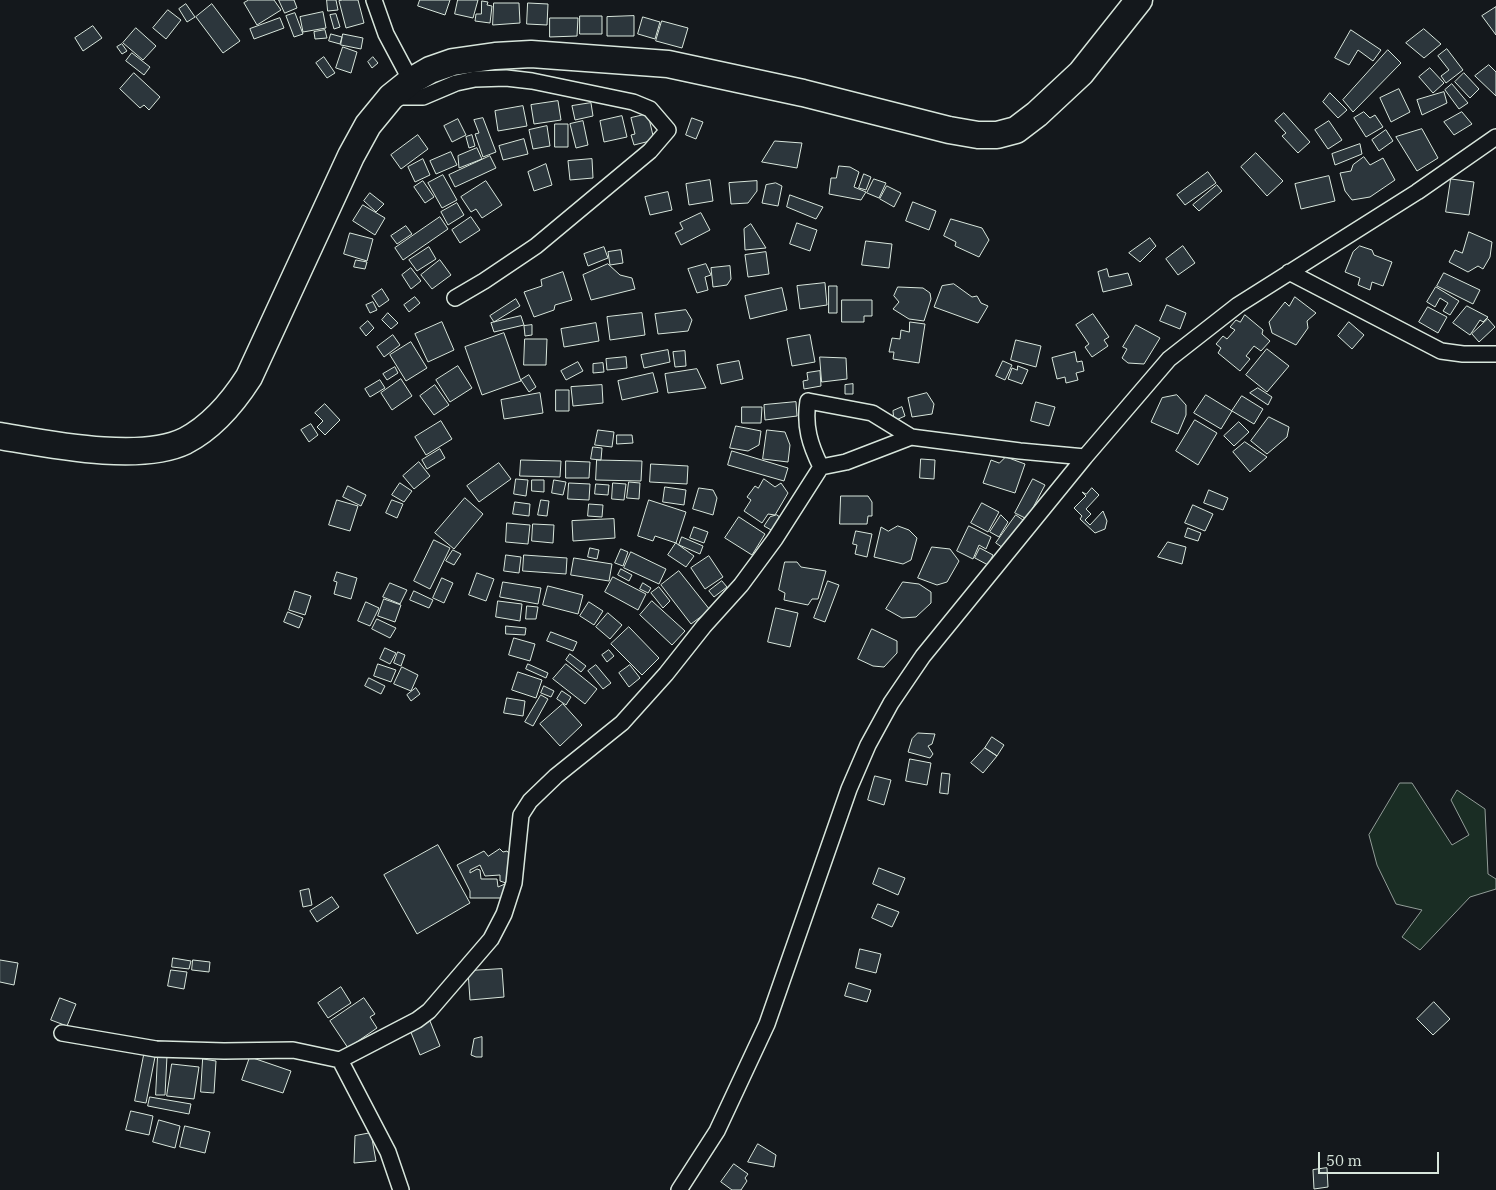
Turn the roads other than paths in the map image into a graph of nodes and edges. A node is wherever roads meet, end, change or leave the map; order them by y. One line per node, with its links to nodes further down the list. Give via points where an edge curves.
1 (374, 0): 3 (street, via 386,34)
2 (1139, 0): 3 (highway, via 1081,73 1016,130 998,135 949,130 803,93 668,64 573,55 495,56 453,62)
3 (411, 80): 4 (highway)
4 (391, 97): 7 (street, via 423,97 475,79 532,81 633,102 650,109 668,130 650,151 536,246); 9 (highway, via 368,125 351,156 249,377 235,398 207,426 184,442 145,450 66,447)
5 (1496, 137): 6 (street, via 1417,192)
6 (1289, 272): 8 (street, via 1441,351); 11 (street, via 1238,305 1169,360)
7 (455, 298)
8 (1496, 354)
9 (0, 436)
10 (911, 437): 11 (street); 12 (street, via 872,453); 12 (street, via 872,412 808,401 806,428)
11 (1085, 457): 16 (street, via 924,656 891,703 848,789 767,1024 717,1131)
12 (821, 467): 14 (street, via 770,547 666,674 622,723 530,800 521,815 517,832 514,883 504,914 491,939 417,1020)
13 (62, 1033): 14 (street, via 156,1049 294,1050)
14 (340, 1060): 15 (street, via 388,1152)
15 (401, 1190)
16 (679, 1190)

